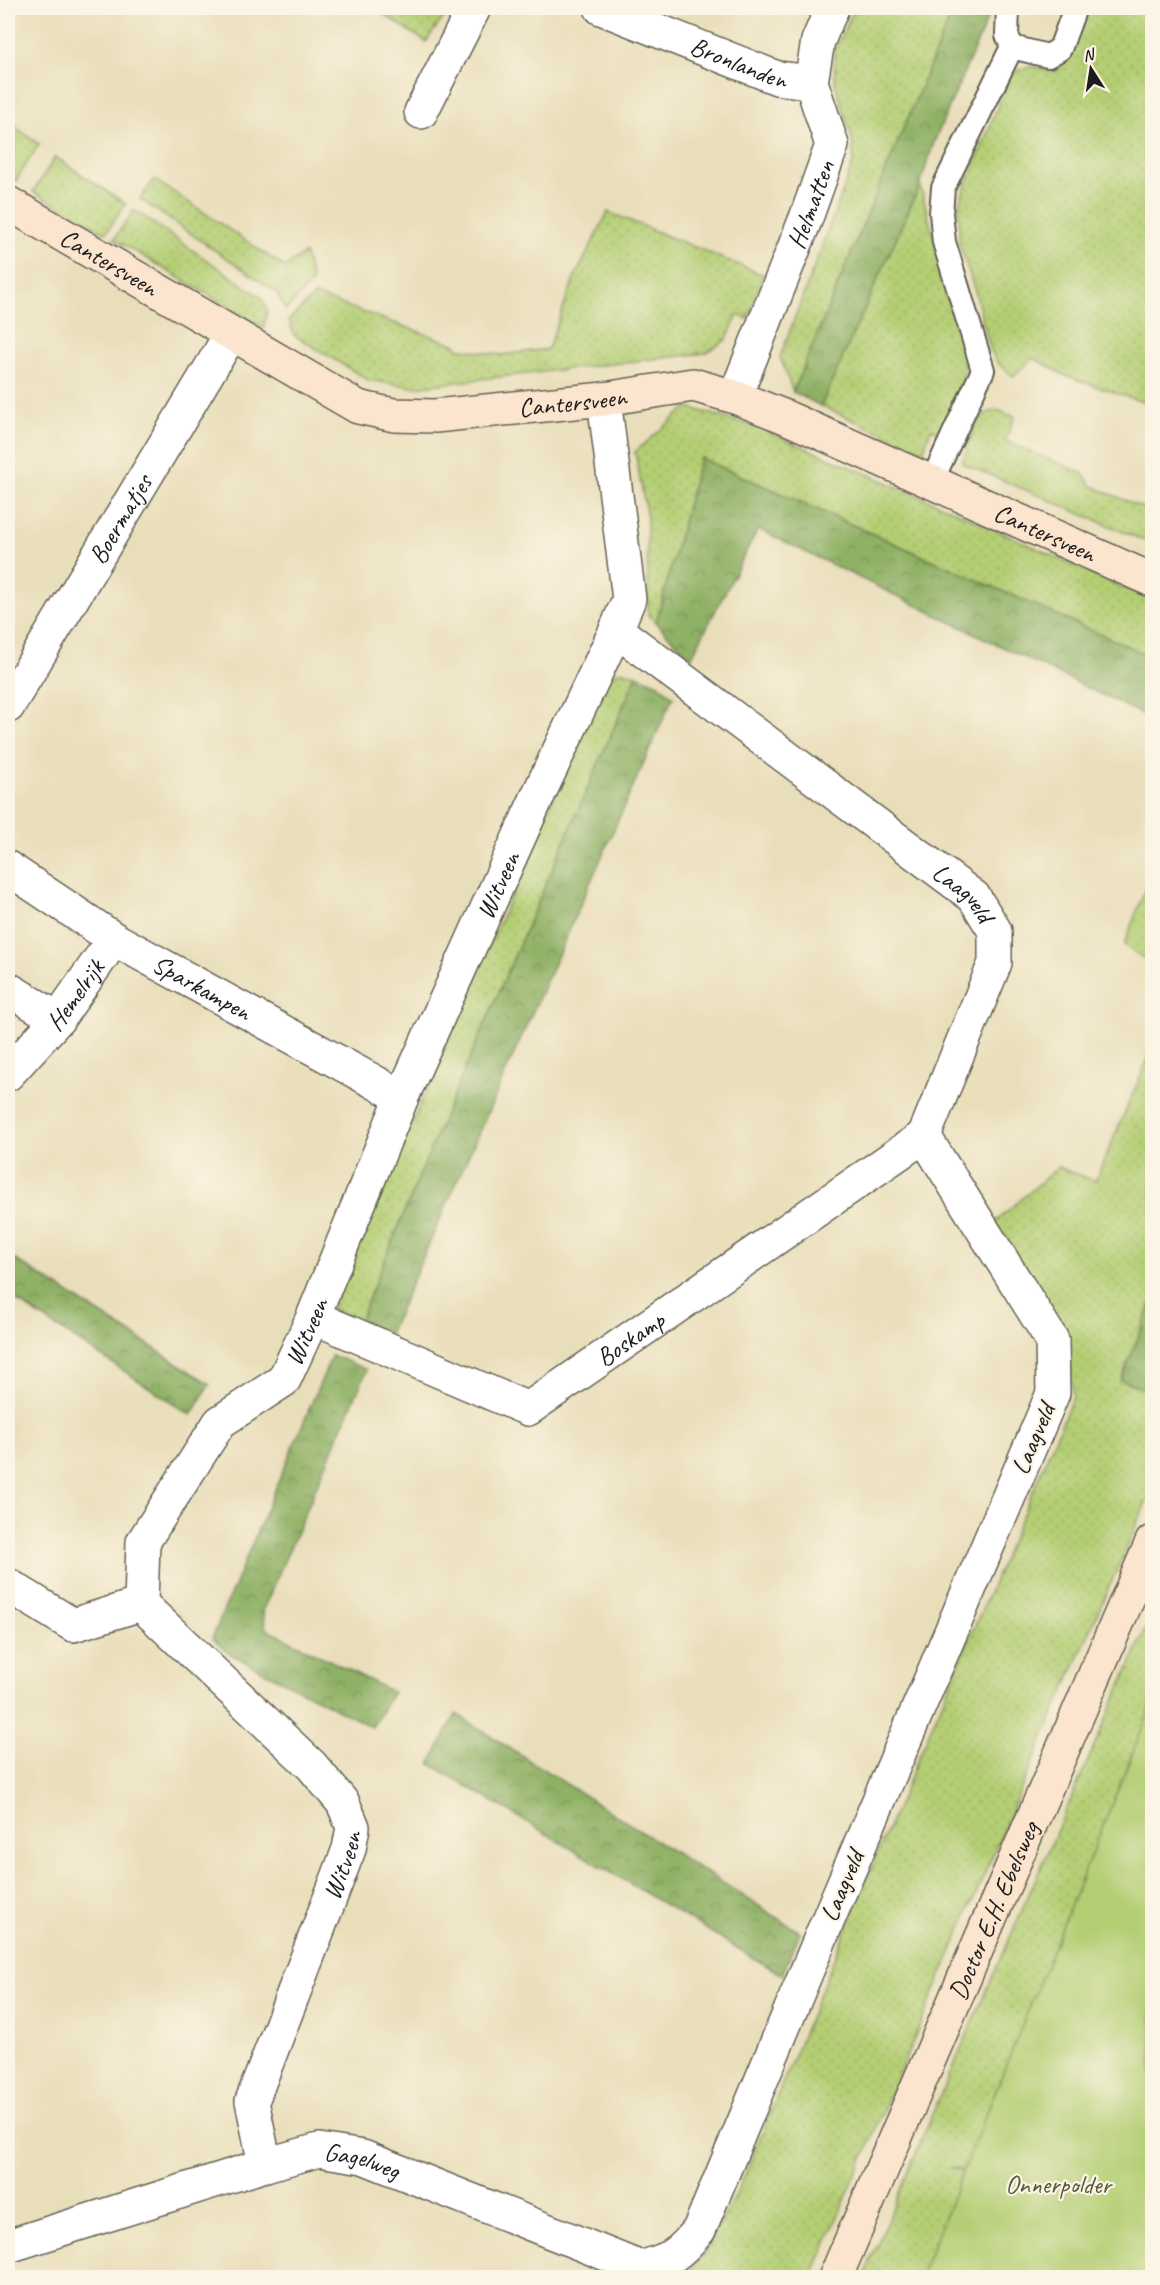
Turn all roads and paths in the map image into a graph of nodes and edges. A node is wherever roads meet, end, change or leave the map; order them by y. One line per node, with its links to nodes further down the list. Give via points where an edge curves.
1 (474, 8): 8 (street)
2 (601, 8): 7 (street, Bronlanden, via 777,78)
3 (832, 8): 7 (street, Helmatten, via 818,41)
4 (1008, 8): 6 (lane, via 1007,35)
5 (1075, 8): 6 (lane, via 1060,49 1048,56)
6 (1012, 47): 13 (lane, via 943,188 944,242 983,370)
7 (811, 82): 11 (street, Helmatten, via 832,145)
8 (421, 112)
9 (8, 202): 10 (street, Cantersveen)
10 (231, 334): 12 (street, Cantersveen, via 358,406 394,416 435,416); 16 (street, Boermatjes)
11 (735, 397): 12 (street, Cantersveen, via 693,386); 13 (street, Cantersveen)
12 (604, 399): 15 (street, Witveen, via 629,599)
13 (932, 481): 14 (street, Cantersveen)
14 (1152, 580)
15 (616, 630): 22 (street, Witveen); 23 (street, Laagveld, via 974,897 995,931 995,963)
16 (8, 706)
17 (8, 868): 18 (street, Sparkampen)
18 (114, 939): 20 (street, Hemelrijk); 22 (street, Sparkampen)
19 (8, 989): 20 (street)
20 (58, 1019): 21 (street, Hemelrijk)
21 (8, 1074)
22 (402, 1097): 24 (street, Witveen)
23 (924, 1136): 24 (street, Boskamp, via 528,1409); 30 (street, Laagveld, via 1052,1340 1053,1393 699,2230 672,2258)
24 (313, 1317): 27 (street, Witveen, via 284,1380 220,1422 143,1542)
25 (1152, 1542): 31 (street, Doctor E.H. Ebelsweg)
26 (8, 1585): 27 (street, via 73,1625)
27 (141, 1604): 28 (street, Witveen, via 312,1766 343,1803 353,1827 349,1849 252,2101)
28 (266, 2164): 29 (street, Gagelweg); 30 (street, Gagelweg, via 319,2150 363,2157)
29 (8, 2246)
30 (639, 2273)
31 (835, 2277)

